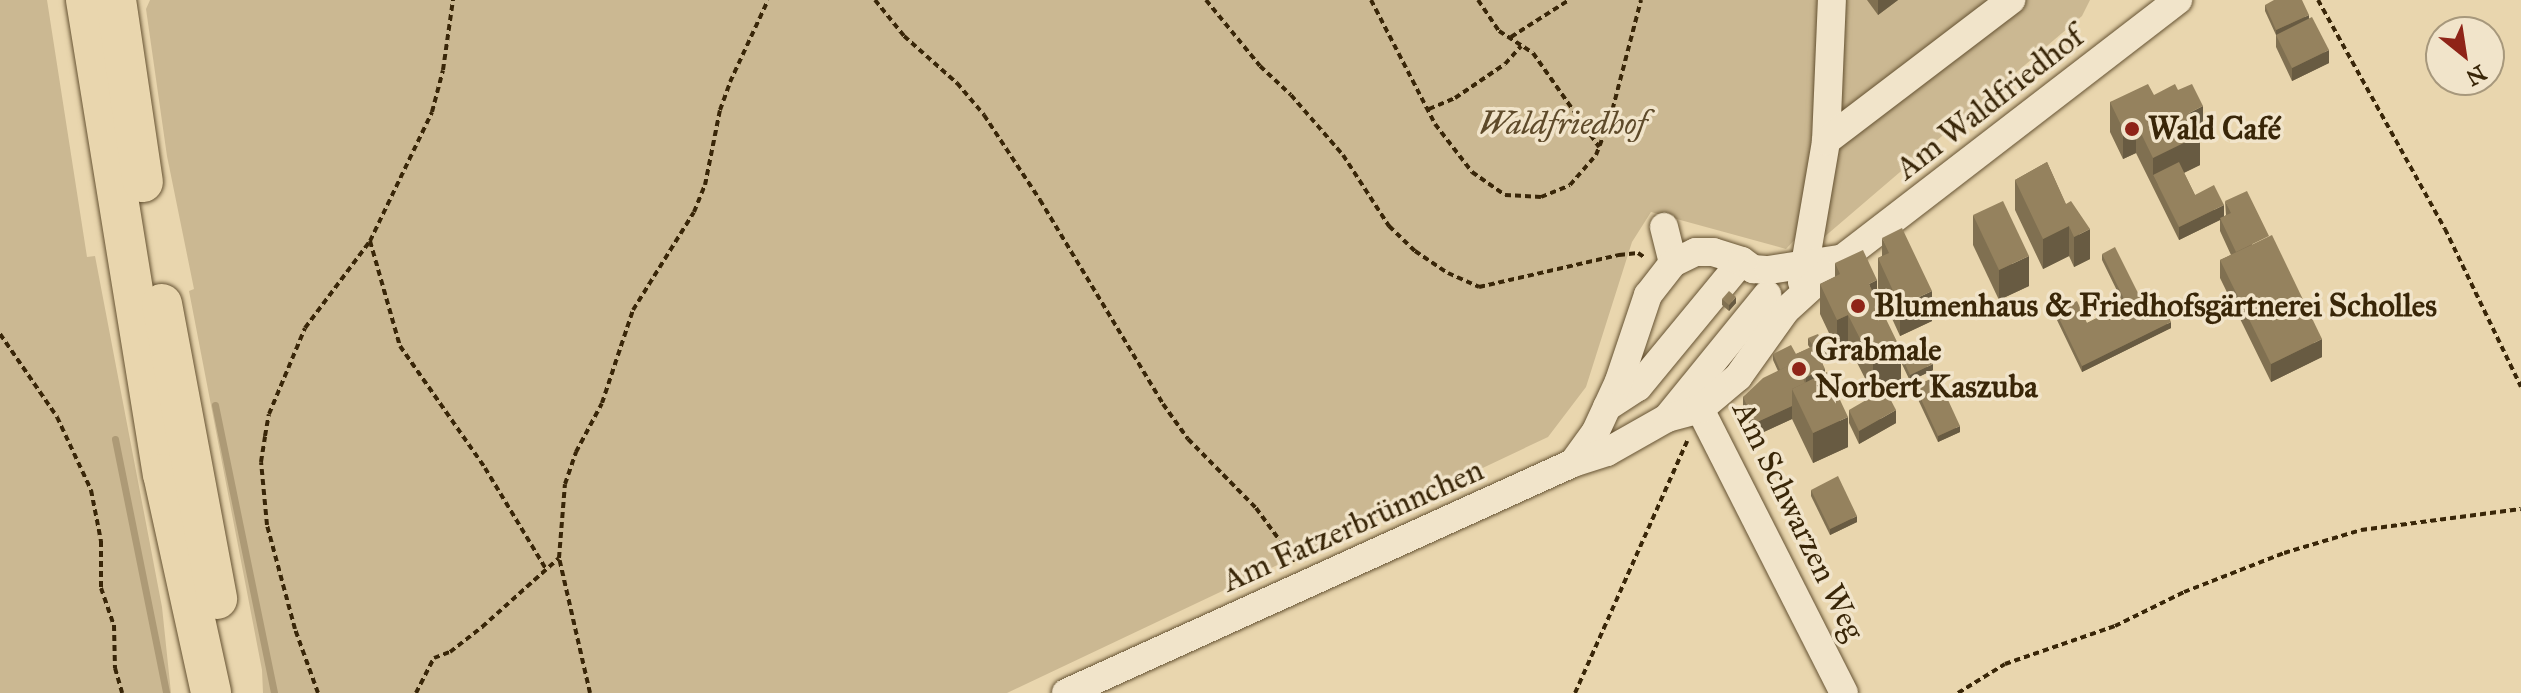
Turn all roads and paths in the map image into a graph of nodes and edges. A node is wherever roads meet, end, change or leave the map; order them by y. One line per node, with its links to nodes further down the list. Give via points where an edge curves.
1 (86, 0): 41 (highway, via 163,474)
2 (116, 0): 42 (highway, via 163,311)
3 (453, 0): 21 (path, via 432,112)
4 (768, 0): 37 (path, via 725,96 694,212 633,310 602,403 576,452 561,507)
5 (875, 0): 39 (path, via 984,115 1163,404 1188,439 1256,508 1298,564)
6 (1206, 0): 23 (path, via 1343,155 1389,226 1448,273 1479,287 1619,255 1638,253)
7 (1371, 0): 17 (path)
8 (1478, 0): 15 (path)
9 (1569, 0): 15 (path)
10 (1641, 0): 19 (path)
11 (1832, 0): 18 (street)
12 (2011, 0): 18 (street)
13 (2178, 0): 22 (street, Am Waldfriedhof)
14 (2318, 0): 31 (path, via 2445,229)
15 (1509, 38): 16 (path)
16 (1521, 46): 17 (path, via 1493,73); 19 (path, via 1533,53)
17 (1428, 110): 19 (path, via 1472,172 1505,195 1541,197 1570,185)
18 (1826, 141): 25 (street)
19 (1599, 147)
20 (1664, 227): 23 (street)
21 (370, 241): 38 (path, via 400,346 485,468); 43 (path, via 305,328 269,414 261,462 274,554)
22 (1843, 258): 25 (street, Am Schwarzen Weg)
23 (1662, 262): 24 (street, via 1705,252); 29 (street)
24 (1747, 265): 25 (street); 26 (street); 30 (street)
25 (1802, 281): 27 (street, Am Schwarzen Weg)
26 (1767, 295): 27 (street); 34 (street)
27 (1770, 329): 33 (street, Am Schwarzen Weg, via 1738,377)
28 (0, 334): 40 (path, via 63,427 91,490 102,552 101,588 114,625 115,668)
29 (1627, 359): 30 (street); 32 (street)
30 (1638, 387): 32 (street); 34 (street)
31 (2521, 387)
32 (1607, 407): 35 (street)
33 (1700, 409): 34 (street); 47 (path); 48 (street, Am Schwarzen Weg)
34 (1667, 418): 35 (street, Am Fatzerbrünnchen, via 1607,452)
35 (1573, 463): 39 (street, Am Fatzerbrünnchen)
36 (2521, 509): 49 (path, via 2372,528 2284,553 2195,587 2115,626 2005,664)
37 (559, 558): 38 (path); 45 (path)
38 (546, 569): 44 (path, via 482,627 434,658)
39 (1306, 585): 46 (street, Am Fatzerbrünnchen)
40 (122, 693)
41 (211, 693)
42 (237, 693)
43 (318, 693)
44 (416, 693)
45 (590, 693)
46 (1066, 693)
47 (1575, 693)
48 (1844, 693)
49 (1958, 693)

